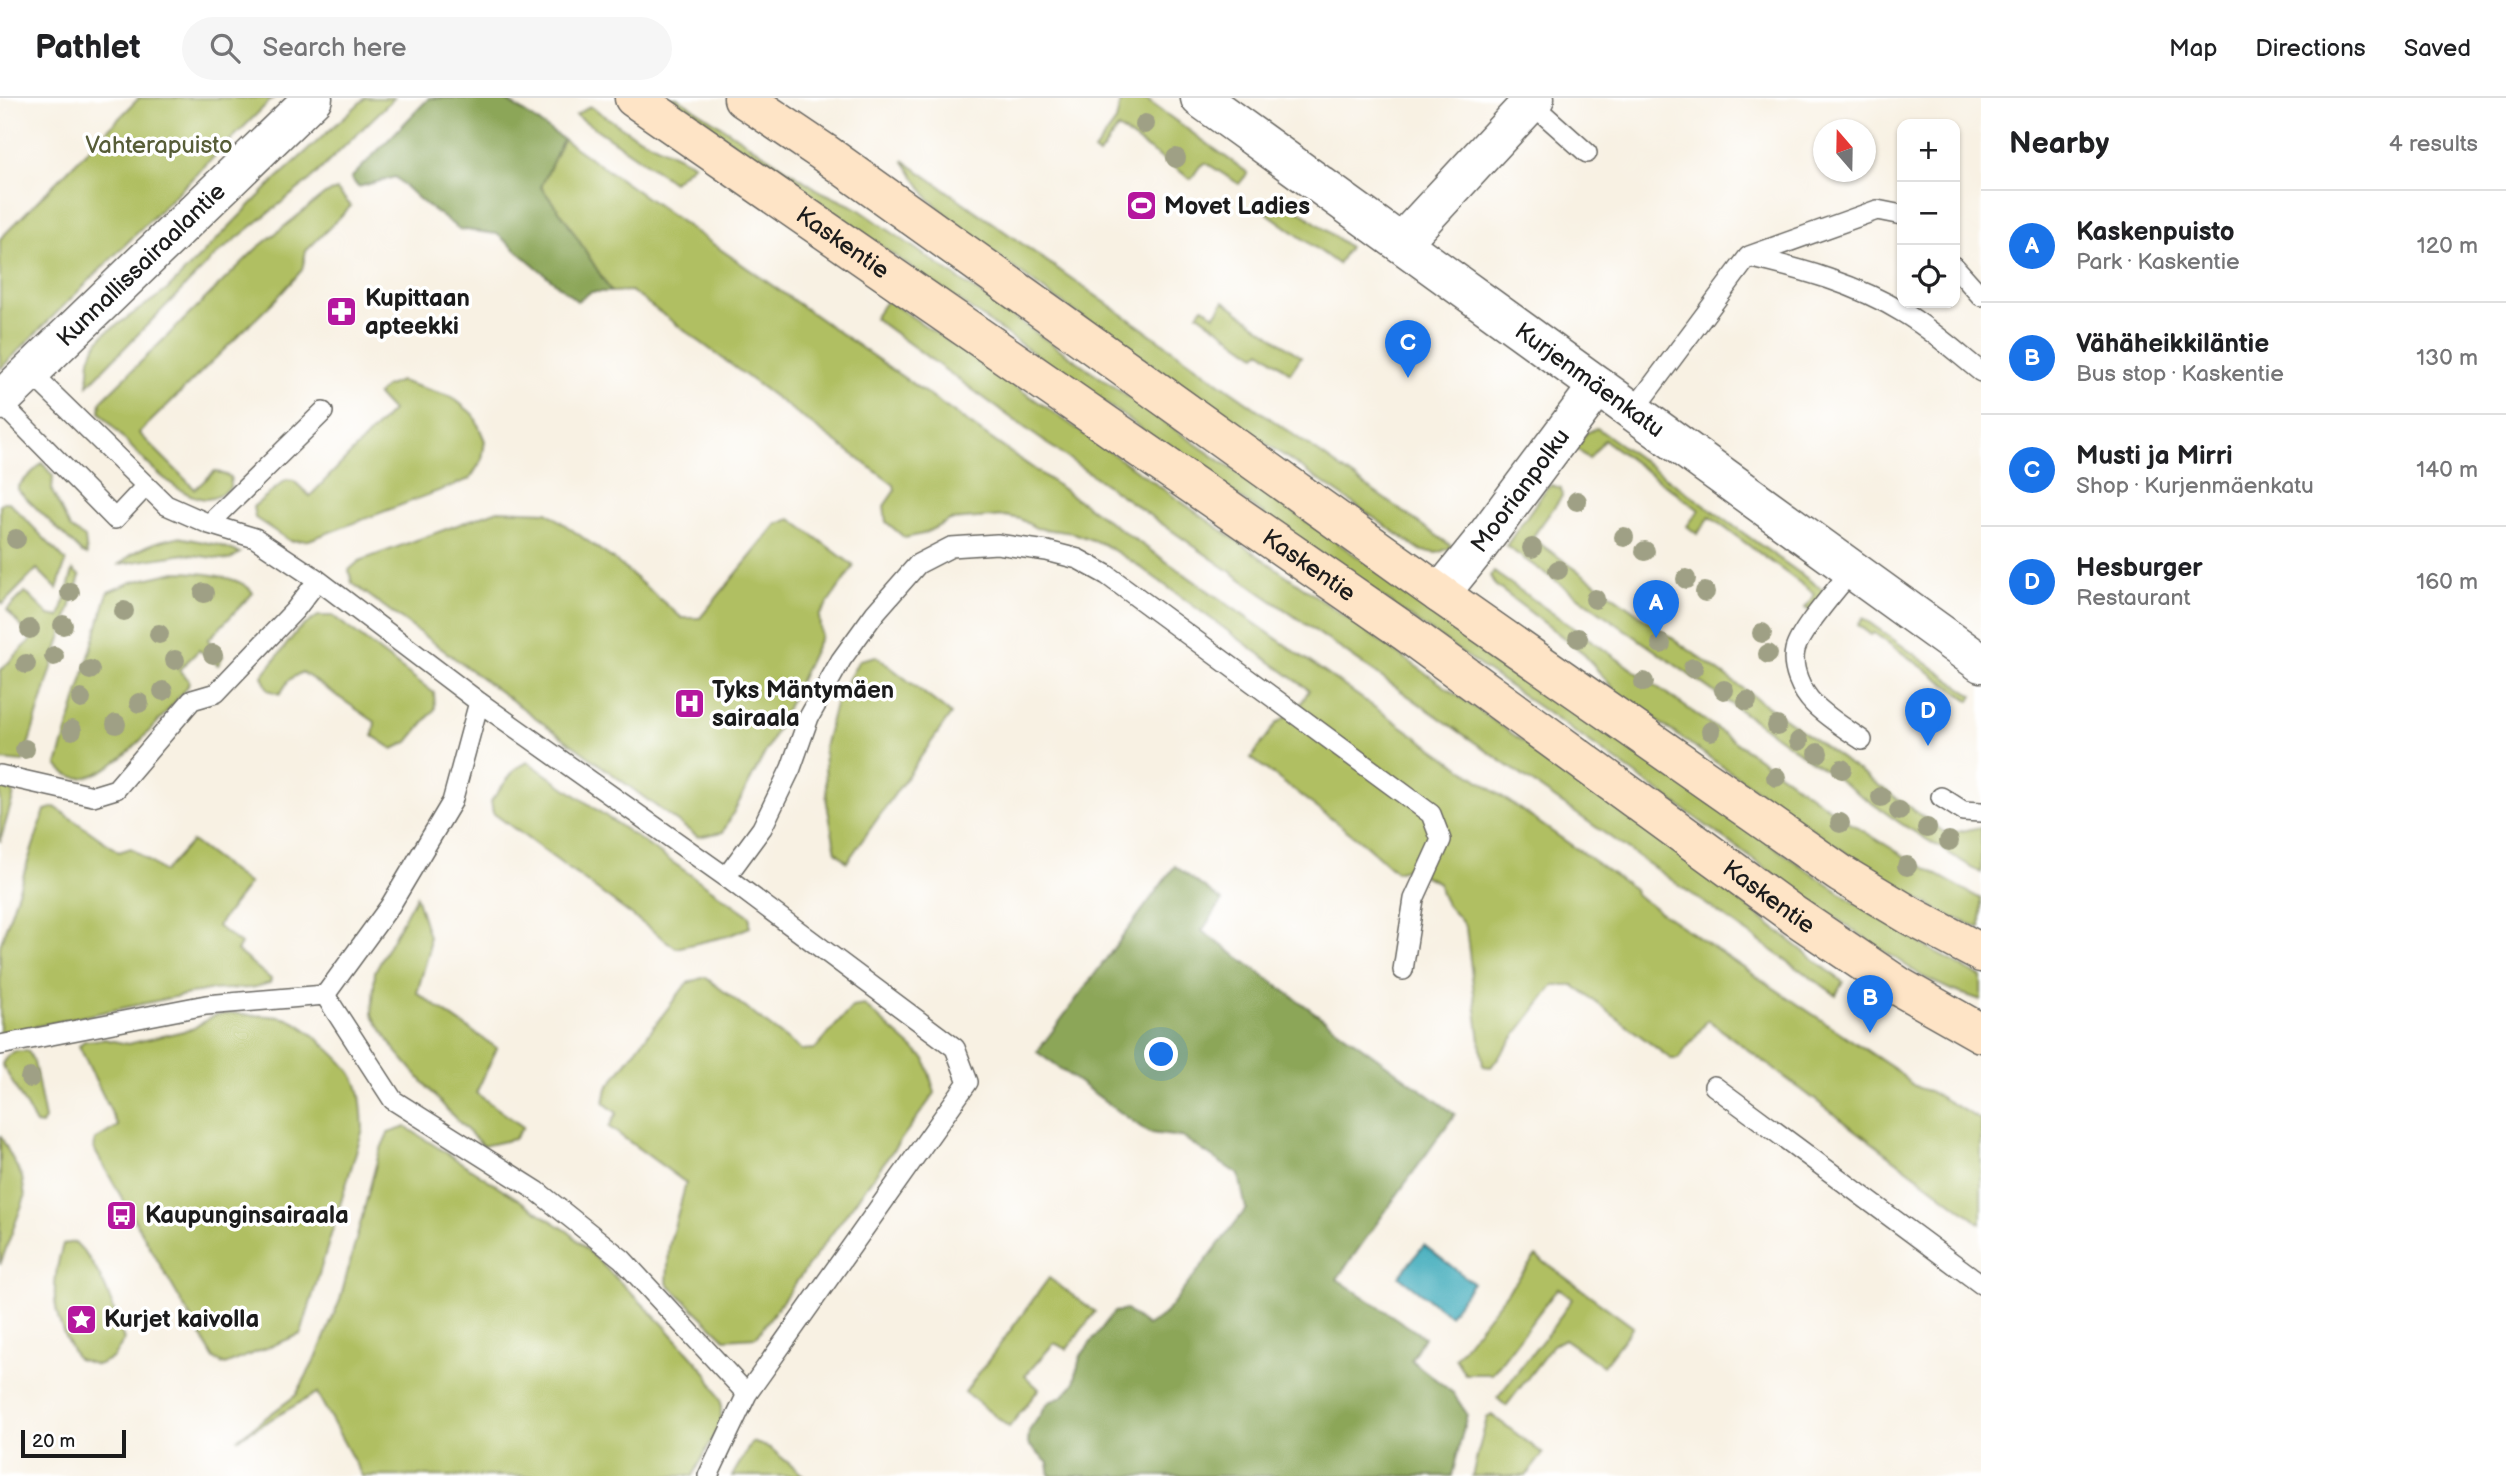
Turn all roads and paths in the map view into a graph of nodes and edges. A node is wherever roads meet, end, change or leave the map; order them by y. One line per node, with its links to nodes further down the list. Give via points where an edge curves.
1 (313, 98): 12 (street, Kunnallissairaalantie)
2 (634, 98): 33 (main road, Kaskentie, via 1407,633 1795,916 1900,987)
3 (743, 98): 22 (main road)
4 (1200, 98): 8 (street, Kurjenmäenkatu)
5 (1533, 100): 6 (lane); 8 (street)
6 (1587, 153)
7 (1897, 214): 9 (lane, via 1877,210)
8 (1401, 243): 14 (street, Kurjenmäenkatu)
9 (1748, 257): 13 (lane, via 1849,286 1905,313); 16 (lane)
10 (1960, 273): 11 (lane)
11 (1981, 296)
12 (30, 372): 15 (street, Kunnallissairaalantie); 18 (lane)
13 (1981, 372)
14 (1598, 386): 16 (street, Kurjenmäenkatu); 22 (street, Moorianpolku)
15 (0, 402): 18 (lane, via 115,519)
16 (1633, 411): 20 (street, Kurjenmäenkatu)
17 (323, 412): 19 (lane)
18 (145, 487): 19 (lane, via 166,505)
19 (209, 524): 21 (lane, via 255,538)
20 (1852, 570): 23 (street, Kurjenmäenkatu); 25 (lane, via 1802,634 1794,660 1810,699)
21 (318, 580): 24 (lane); 26 (lane, via 216,693 192,700 116,789 93,796)
22 (1440, 594): 30 (main road, via 1841,874)
23 (1981, 663)
24 (479, 702): 29 (lane); 32 (lane, via 452,802 390,906)
25 (1862, 740)
26 (0, 775)
27 (1941, 797): 28 (lane, via 1963,811)
28 (1981, 812)
29 (726, 877): 31 (lane, via 762,828 809,718 841,660 875,613 918,564 951,547 997,544 1078,559 1107,575 1431,814 1441,840 1414,899); 37 (lane, via 955,1048 968,1082)
30 (1981, 953)
31 (1403, 970)
32 (325, 995): 34 (lane, via 206,1005); 37 (lane, via 393,1100 537,1191 622,1259)
33 (1981, 1033)
34 (0, 1045)
35 (1714, 1086): 36 (lane)
36 (1981, 1284)
37 (747, 1394): 38 (lane)
38 (708, 1476)

